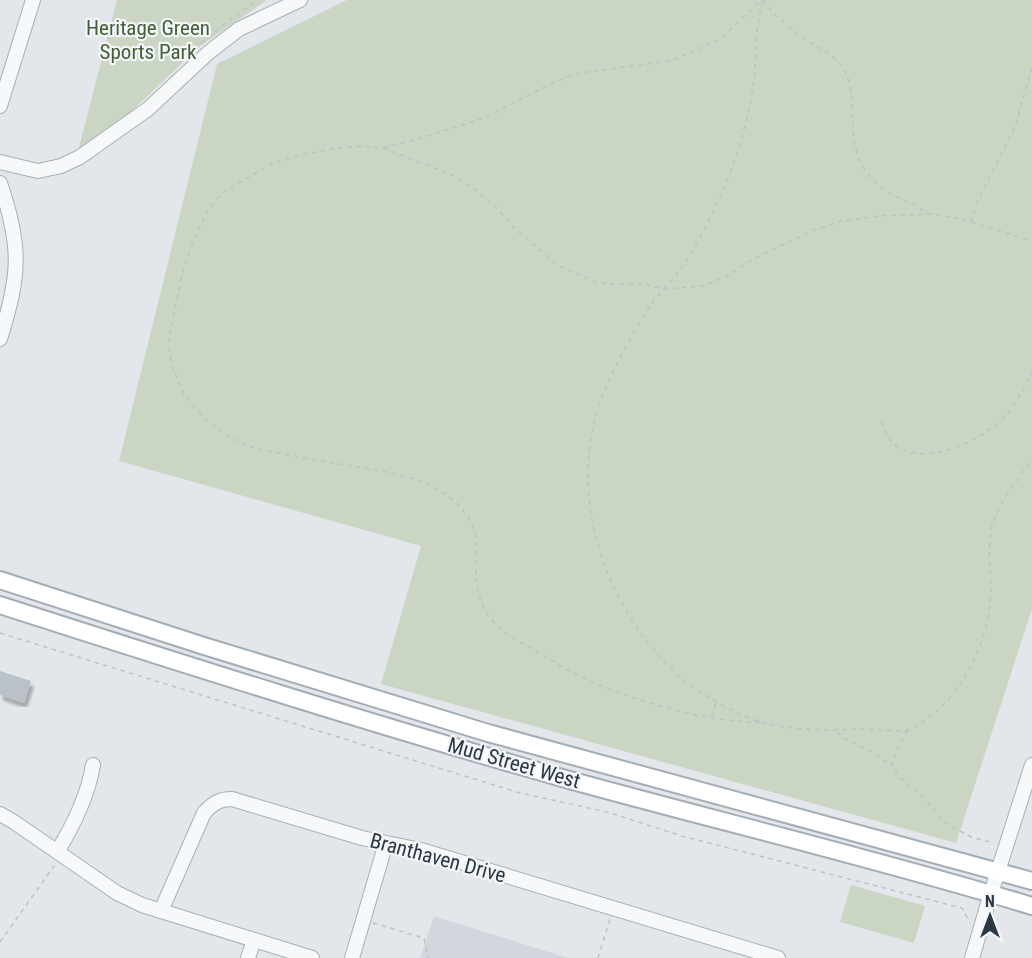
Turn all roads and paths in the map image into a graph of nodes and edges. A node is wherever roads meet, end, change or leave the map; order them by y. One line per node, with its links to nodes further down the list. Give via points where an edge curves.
1 (33, 0): 7 (street)
2 (258, 0): 5 (path)
3 (300, 0): 9 (street, via 239,29 148,110 80,158 38,171)
4 (762, 0): 8 (path, via 719,39 687,54 669,61 579,73 487,117); 11 (path, via 772,13 842,65 853,101 854,142 859,160 882,190); 14 (path, via 754,78 736,157 717,204)
5 (195, 48)
6 (1032, 67): 12 (path, via 1014,126)
7 (0, 106)
8 (382, 148): 14 (path, via 452,175 475,190 536,248 576,275 596,282); 23 (path, via 338,148 274,162 222,193 207,212 192,244 174,312 169,349 184,394 204,418 248,446 399,474 445,494 473,525 477,588 489,618 516,640 570,672 616,691)
9 (0, 162)
10 (0, 183): 15 (street, via 13,225 16,263 12,299)
11 (927, 214): 12 (path); 14 (path, via 842,221 787,242 704,286)
12 (971, 223): 13 (path)
13 (1032, 241)
14 (664, 289): 22 (path, via 621,355 604,390 593,426 589,460 590,512 616,595 640,632 687,683)
15 (0, 339)
16 (1032, 373): 17 (path, via 997,424 948,451 918,453 896,447 885,435)
17 (881, 422)
18 (1032, 459): 26 (path, via 1005,498 993,524 988,623 973,661 945,704)
19 (0, 580): 34 (main road, Mud Street West, via 488,733)
20 (0, 605): 36 (main road, Mud Street West, via 415,735)
21 (0, 633): 41 (path, via 520,793 607,812 682,836 962,908)
22 (716, 700): 23 (path); 24 (path)
23 (712, 717): 24 (path)
24 (760, 722): 25 (path)
25 (835, 730): 26 (path); 29 (path)
26 (908, 730): 29 (path, via 897,744)
27 (93, 765): 33 (street)
28 (1032, 765): 32 (street)
29 (892, 766): 32 (path, via 941,820 971,837)
30 (0, 814): 33 (street)
31 (386, 843): 38 (street, Branthaven Drive, via 421,850); 39 (street, Branthaven Drive, via 248,802 225,799 213,803 204,813); 40 (street)
32 (1006, 847): 34 (street)
33 (60, 854): 39 (street, via 117,893); 43 (path)
34 (999, 871): 35 (main road, Mud Street West); 36 (street)
35 (1032, 881)
36 (991, 893): 37 (main road, Mud Street West); 50 (street)
37 (1032, 906)
38 (613, 909): 48 (path); 49 (street, Branthaven Drive)
39 (161, 911): 42 (street)
40 (364, 920): 46 (street); 47 (path, via 424,938)
41 (970, 924)
42 (254, 940): 44 (street); 45 (street)
43 (0, 942)
44 (248, 958)
45 (312, 958)
46 (352, 958)
47 (428, 958)
48 (598, 958)
49 (778, 958)
50 (972, 958)

